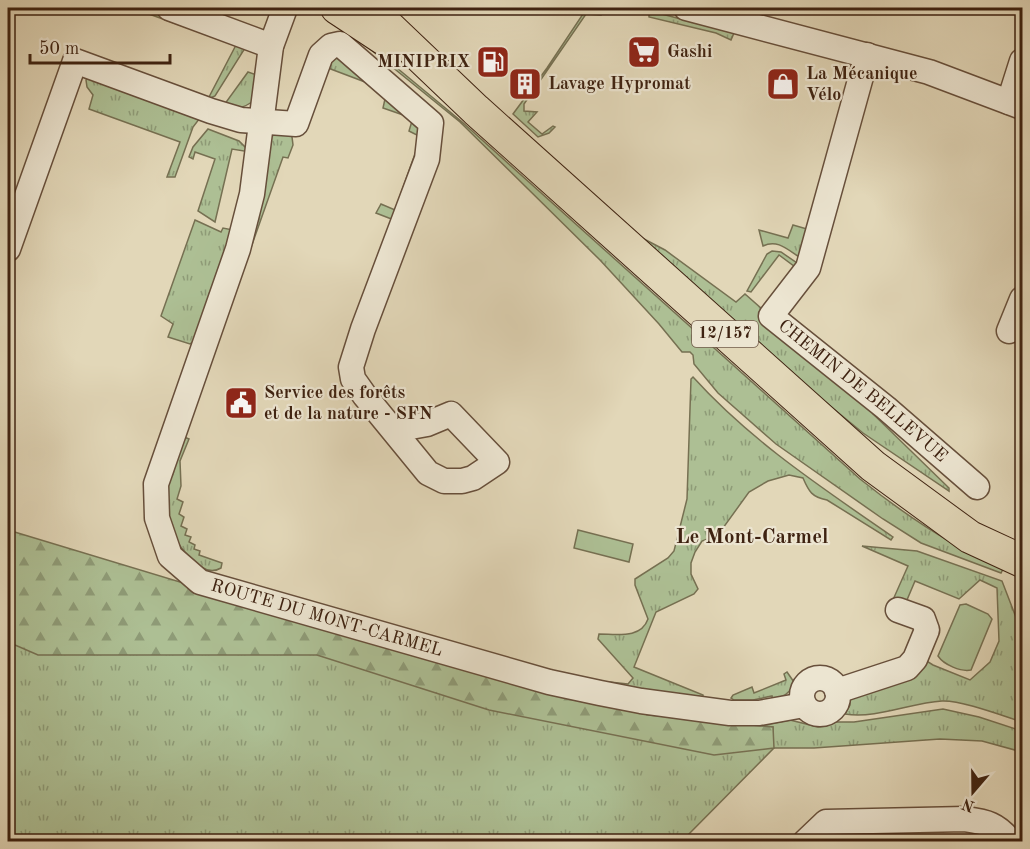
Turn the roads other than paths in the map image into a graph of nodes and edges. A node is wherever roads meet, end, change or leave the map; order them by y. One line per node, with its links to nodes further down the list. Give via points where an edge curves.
1 (169, 8): 6 (street)
2 (285, 8): 6 (street, ROUTE DU MONT-CARMEL)
3 (337, 8): 9 (main road, 12/157)
4 (369, 8): 9 (main road, 12/157)
5 (686, 8): 7 (street)
6 (271, 46): 11 (street, ROUTE DU MONT-CARMEL)
7 (867, 55): 10 (street, via 929,72); 17 (street, CHEMIN DE BELLEVUE, via 808,268 771,316)
8 (1023, 61): 10 (street)
9 (449, 85): 16 (main road, 12/157, via 801,403)
10 (1016, 104)
11 (262, 122): 12 (street, via 211,111 75,62); 15 (street, via 296,124 321,55 340,44 431,123 427,159 351,367 353,379); 20 (street, ROUTE DU MONT-CARMEL, via 252,194 238,249 156,484 156,518 170,556 200,582 549,682 641,702 730,712 759,713 804,705 819,715 836,705 837,691 907,668 927,630 923,619)
12 (8, 249)
13 (1023, 299): 14 (street)
14 (1009, 332)
15 (394, 430)
16 (898, 485): 18 (main road, 12/157); 19 (main road, 12/157, via 970,537)
17 (978, 487)
18 (1023, 540)
19 (1023, 561)
20 (898, 610)
21 (1007, 836): 22 (street, via 988,822 965,819 826,822)
22 (805, 842)

